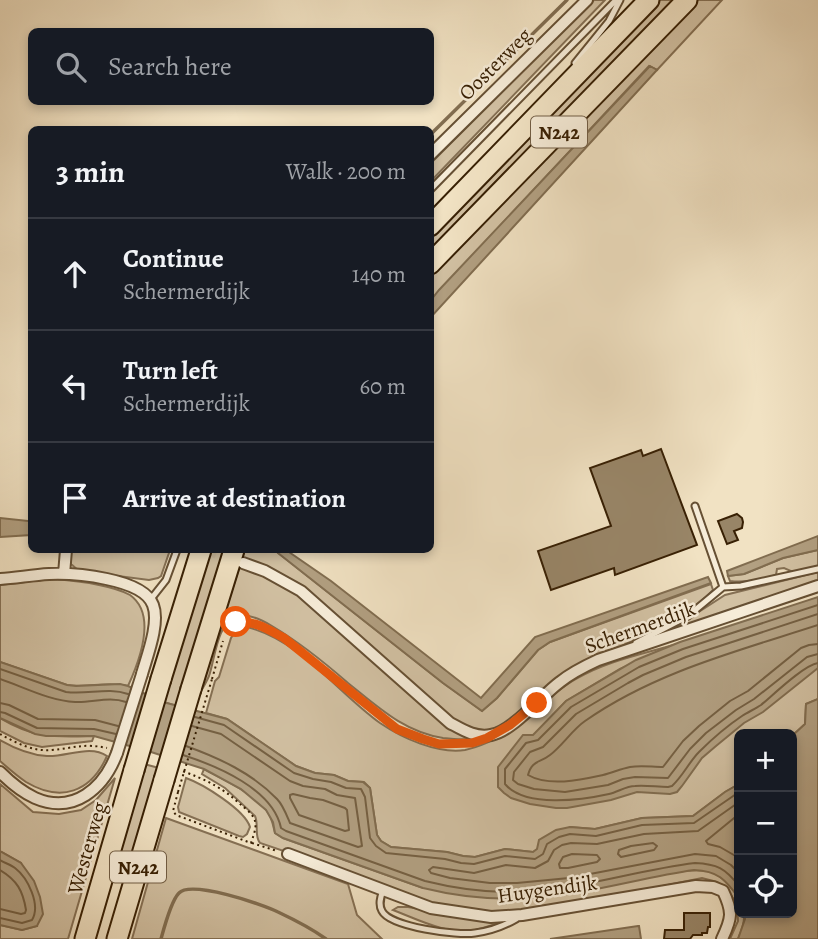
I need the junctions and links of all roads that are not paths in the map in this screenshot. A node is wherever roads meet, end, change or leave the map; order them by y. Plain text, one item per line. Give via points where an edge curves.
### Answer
1 (587, 0) edge
2 (618, 0) edge
3 (649, 0) edge
4 (687, 0) edge
5 (570, 69) dead end
6 (563, 78) dead end
7 (550, 103) junction
8 (434, 151) edge
9 (434, 186) edge
10 (434, 222) edge
11 (434, 260) edge
12 (695, 506) dead end
13 (66, 553) edge
14 (176, 553) edge
15 (200, 553) edge
16 (239, 556) edge
17 (818, 569) edge
18 (64, 574) junction
19 (0, 579) edge
20 (818, 586) edge
21 (723, 587) junction
22 (151, 599) junction
23 (615, 654) junction
24 (0, 772) edge
25 (288, 854) road end
26 (383, 890) junction
27 (522, 915) junction
28 (85, 939) edge
29 (117, 939) edge
30 (722, 939) edge

1 - 8 street, Oosterweg
2 - 5 lane via 609,21
2 - 9 lane
3 - 7 highway, N242
4 - 11 highway, N242
6 - 7 lane
7 - 10 highway, N242
12 - 21 lane
13 - 18 street
14 - 22 lane via 166,580
15 - 28 highway, Westerweg / N242, bridge
16 - 23 street, Schermerdijk via 301,591 450,723 472,734 492,735 559,682
16 - 29 highway, N242, bridge via 191,689 171,786
17 - 21 lane
18 - 19 street
18 - 22 street via 124,582
20 - 23 street, Schermerdijk
21 - 23 lane via 688,615
22 - 24 street, bridge via 154,624 142,674 117,753 102,782 87,795 50,802 34,798
25 - 26 street, Huygendijk
26 - 27 street, Huygendijk via 441,910 491,917
26 - 27 lane via 381,909 387,917 454,934 504,926
27 - 30 street, Huygendijk via 707,886 723,891 731,912

